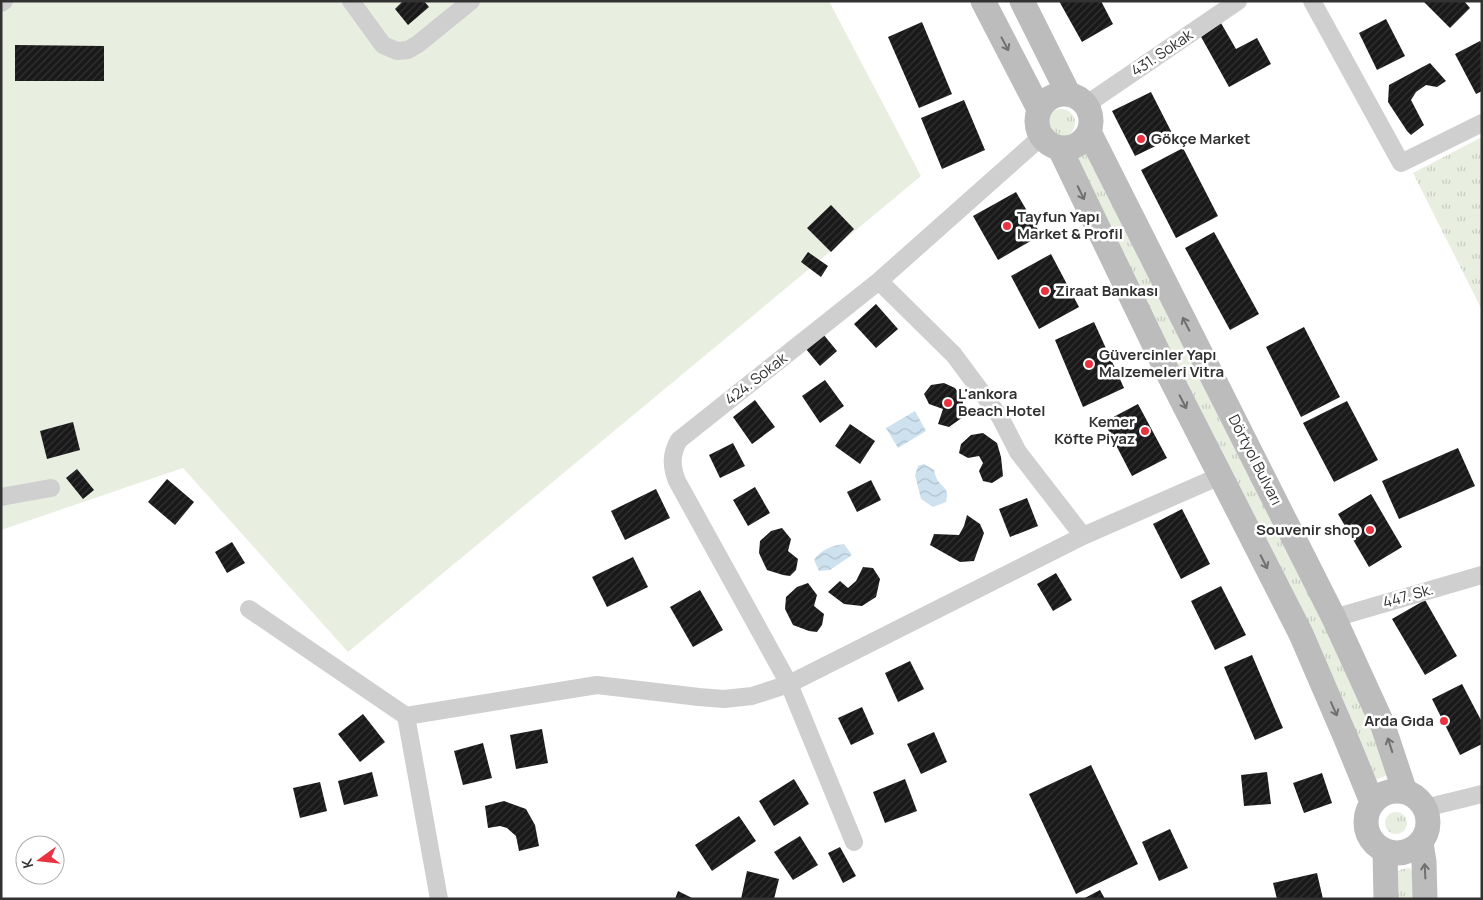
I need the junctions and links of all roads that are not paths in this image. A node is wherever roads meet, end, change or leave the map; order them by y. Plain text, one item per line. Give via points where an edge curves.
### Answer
1 (4, 1) edge
2 (351, 1) edge
3 (471, 1) edge
4 (983, 1) edge
5 (1022, 1) edge
6 (1238, 1) edge
7 (1312, 1) edge
8 (1, 3) edge
9 (1077, 99) junction
10 (1039, 109) junction
11 (1482, 122) edge
12 (1090, 134) junction
13 (1050, 143) junction
14 (879, 281) junction
15 (1220, 476) junction
16 (52, 488) dead end
17 (1, 497) edge
18 (1083, 536) junction
19 (1482, 574) edge
20 (249, 609) dead end
21 (1334, 618) junction
22 (789, 684) junction
23 (406, 716) junction
24 (1405, 792) junction
25 (1482, 794) edge
26 (1372, 802) junction
27 (1425, 808) junction
28 (854, 842) dead end
29 (1421, 843) junction
30 (1384, 851) junction
31 (439, 899) edge
32 (1386, 899) edge
33 (1425, 899) edge

1 - 8 street
2 - 3 street via 383,45 397,51 408,50 418,44
4 -> 10 main road
5 - 9 main road
6 - 9 street, 431. Sokak
7 - 11 street via 1401,164
9 - 10 main road via 1051,96
9 - 12 main road via 1093,118
10 - 13 main road via 1036,123
12 - 13 main road via 1077,146
21 -> 12 main road, Dörtyol Bulvarı
13 - 14 street, 424. Sokak
13 -> 15 main road
14 - 18 street via 954,355 1000,417 1018,452
14 - 22 street, 424. Sokak via 679,440 674,450 672,461 676,481
15 - 18 street
15 -> 26 main road via 1301,634
16 - 17 street
18 - 22 street
19 - 21 street, 447. Sk.
20 - 23 street
24 -> 21 main road, Dörtyol Bulvarı via 1382,722
22 - 23 street via 752,696 724,699 597,686
22 - 28 street, 424. Sokak
23 - 31 street
24 - 26 main road via 1387,792
24 - 27 main road via 1417,798
25 - 27 street
26 - 30 main road via 1366,816 1367,831 1373,843
27 - 29 main road via 1428,826
29 - 30 main road via 1404,853
33 -> 29 main road
30 - 32 main road

